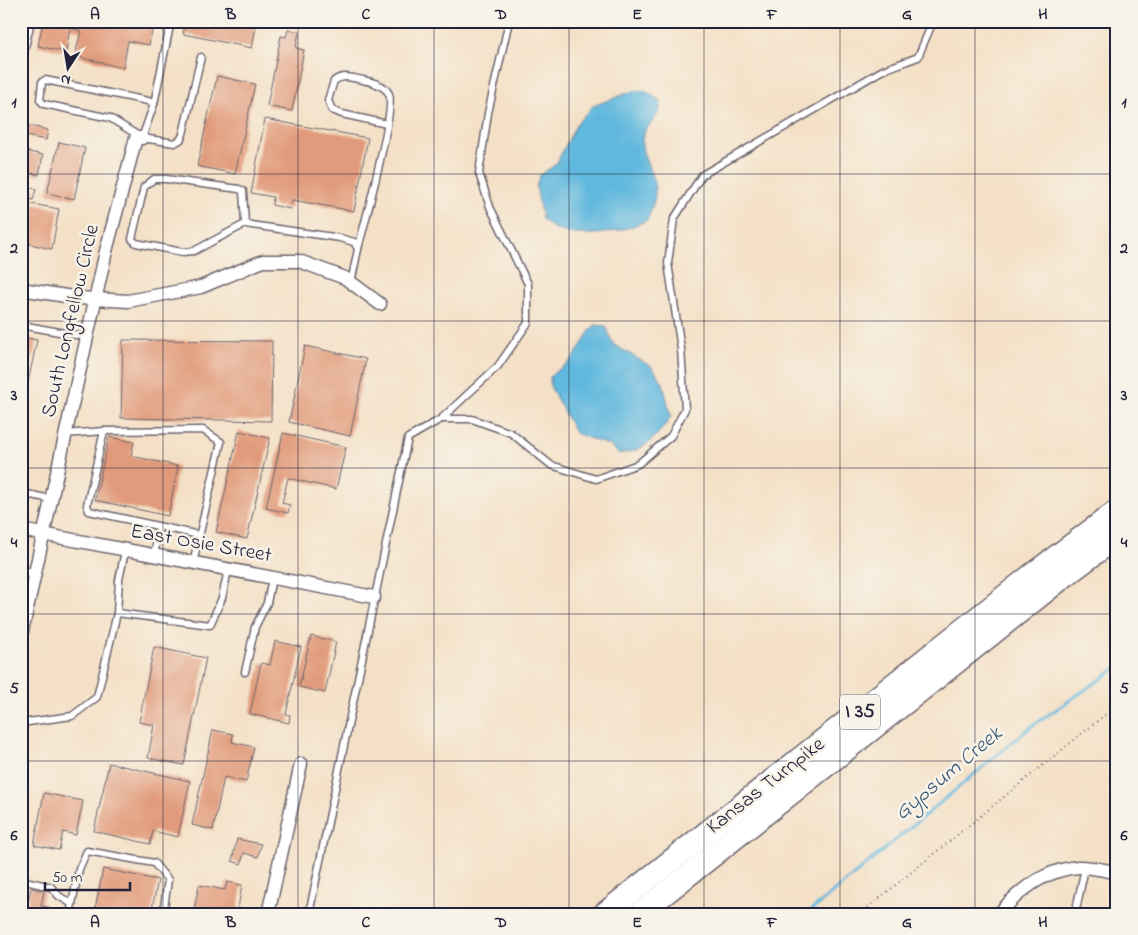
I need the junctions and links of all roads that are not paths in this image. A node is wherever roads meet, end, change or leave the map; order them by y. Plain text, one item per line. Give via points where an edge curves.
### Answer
1 (31, 21) edge
2 (171, 21) edge
3 (509, 21) edge
4 (933, 21) edge
5 (201, 57) dead end
6 (21, 65) edge
7 (154, 104) junction
8 (387, 124) junction
9 (142, 138) junction
10 (245, 224) junction
11 (358, 249) junction
12 (352, 282) junction
13 (21, 289) edge
14 (95, 299) junction
15 (380, 304) dead end
16 (21, 325) edge
17 (87, 337) junction
18 (441, 419) junction
19 (104, 431) junction
20 (65, 434) junction
21 (21, 493) edge
22 (51, 499) junction
23 (1117, 511) edge
24 (159, 527) junction
25 (21, 530) edge
26 (200, 532) junction
27 (43, 535) junction
28 (1117, 537) edge
29 (125, 551) junction
30 (154, 556) junction
31 (193, 563) junction
32 (21, 569) edge
33 (228, 570) junction
34 (35, 573) junction
35 (272, 578) junction
36 (374, 597) junction
37 (117, 613) junction
38 (21, 636) edge
39 (245, 672) dead end
40 (21, 721) edge
41 (302, 764) dead end
42 (1085, 868) junction
43 (1117, 872) edge
44 (21, 880) edge
45 (72, 904) junction
46 (70, 914) edge
47 (163, 914) edge
48 (268, 914) edge
49 (308, 914) edge
50 (604, 914) edge
51 (639, 914) edge
52 (999, 914) edge
53 (1075, 914) edge

1 - 6 lane
2 - 7 lane
3 - 18 lane via 488,112 479,173 490,207 528,284 528,323 498,366
4 - 18 lane via 918,57 883,70 702,175 674,219 668,263 681,349 685,409 671,436 638,464 596,479 551,465 511,433 472,419
5 - 9 lane via 181,140 175,143
7 - 9 lane
7 - 9 lane via 45,80 42,82 40,100 44,104 110,118
8 - 8 lane via 391,104 389,93 381,86 345,76 334,81 328,100 332,110
8 - 11 lane
9 - 14 street, South Longfellow Circle via 136,138
10 - 10 lane via 194,251 182,252 136,243 132,239 144,187 154,179 239,189 243,191
10 - 11 lane via 340,238 354,242
11 - 12 lane
12 - 14 street via 299,261 263,261 201,287 128,301
12 - 15 street
13 - 14 street
14 - 17 street, South Longfellow Circle
16 - 17 lane
17 - 20 street, South Longfellow Circle
18 - 36 lane via 408,438
19 - 20 lane
19 - 24 lane via 87,505 89,511
19 - 26 lane via 203,430 221,442
20 - 22 street, South Longfellow Circle
21 - 22 lane
22 - 27 street, South Longfellow Circle
23 - 50 highway, Kansas Turnpike / I 35
24 - 26 lane
24 - 30 lane
25 - 27 street, East Osie Street
26 - 31 lane
27 - 29 street, East Osie Street
27 - 34 street, South Longfellow Circle
28 - 51 highway, Kansas Turnpike / I 35
29 - 30 street, East Osie Street
29 - 37 lane
30 - 31 street, East Osie Street
31 - 33 street, East Osie Street
32 - 34 lane
33 - 35 street, East Osie Street
33 - 37 lane via 222,598 210,625
34 - 38 street, South Longfellow Circle
35 - 36 street, East Osie Street
35 - 39 lane via 267,603 254,626
36 - 49 lane
37 - 40 lane via 97,697 72,716
41 - 48 street
42 - 43 street
42 - 52 street via 1059,871 1040,879 1024,889
42 - 53 lane
44 - 45 lane via 51,887
45 - 46 lane
45 - 47 lane via 79,869 87,851 154,863 168,880

